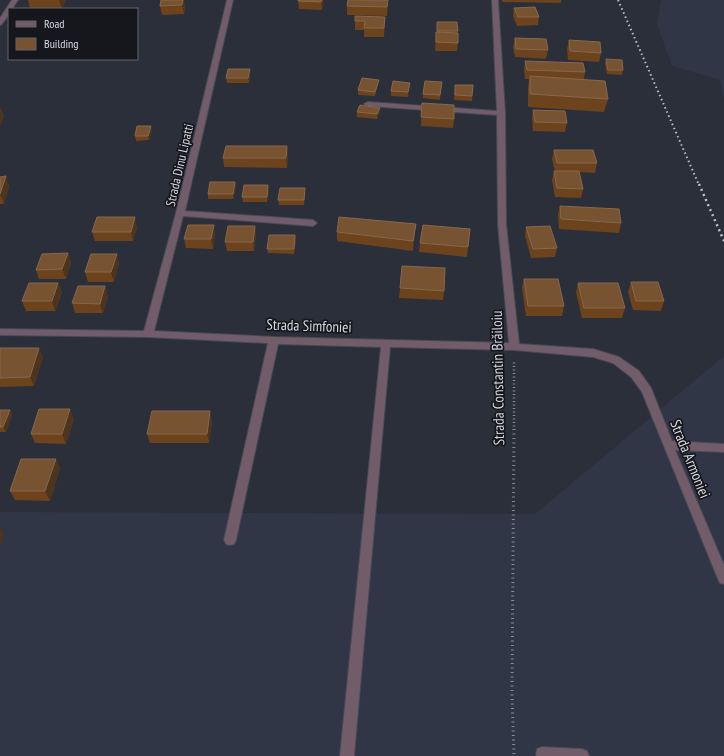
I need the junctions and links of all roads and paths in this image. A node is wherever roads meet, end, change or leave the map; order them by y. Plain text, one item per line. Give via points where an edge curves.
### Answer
1 (230, 0) edge
2 (495, 0) edge
3 (8, 11) edge
4 (0, 23) edge
5 (368, 104) dead end
6 (501, 113) junction
7 (180, 213) junction
8 (312, 223) dead end
9 (0, 332) edge
10 (148, 334) junction
11 (274, 340) junction
12 (386, 343) junction
13 (514, 347) junction
14 (616, 360) joint
15 (668, 445) junction
16 (724, 448) edge
17 (230, 540) dead end
18 (724, 579) edge
19 (542, 754) dead end
20 (347, 756) edge
21 (514, 756) edge
22 (582, 756) edge

1 - 7 street, Strada Dinu Lipatti
2 - 6 street, Strada Constantin Brăiloiu
3 - 4 street
5 - 6 street
6 - 13 street, Strada Constantin Brăiloiu via 502,224
7 - 8 street
7 - 10 street, Strada Dinu Lipatti
9 - 10 street, Strada Simfoniei
10 - 11 street, Strada Simfoniei
11 - 12 street, Strada Simfoniei
11 - 17 street
12 - 13 street, Strada Simfoniei
12 - 20 street
13 - 14 street, Strada Simfoniei via 593,353
13 - 21 path, Strada Constantin Brăiloiu
14 - 15 street, Strada Armoniei via 635,374 647,391
15 - 16 street
15 - 18 street, Strada Armoniei
19 - 22 street

